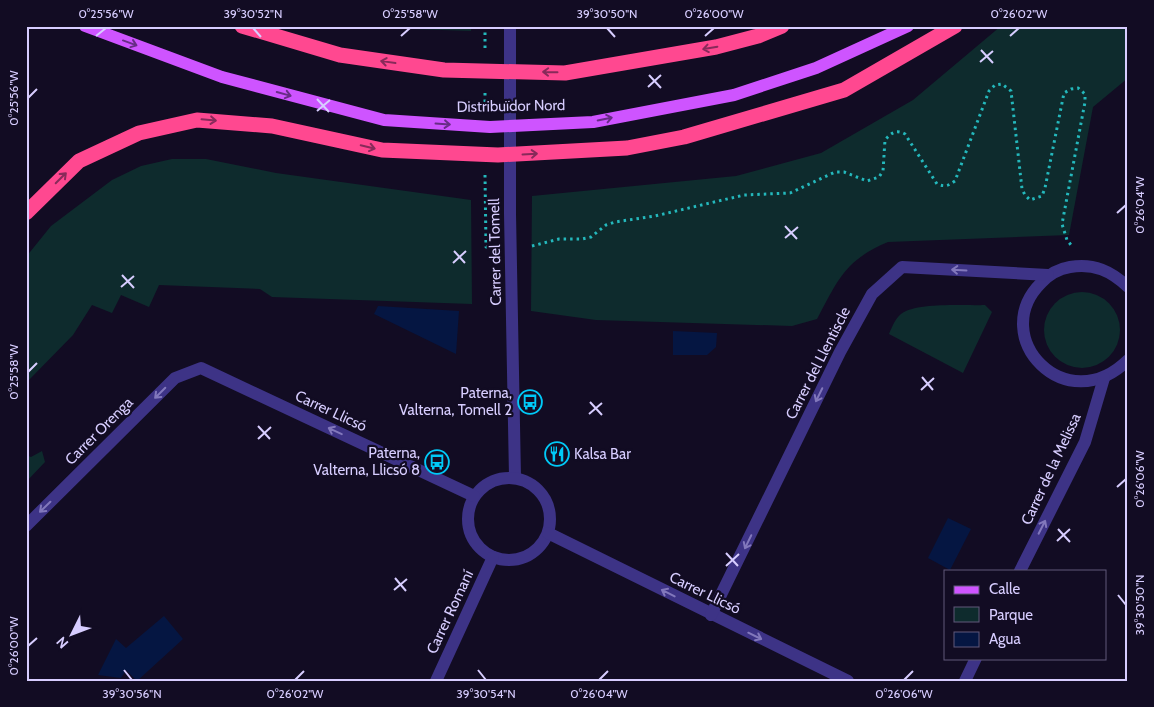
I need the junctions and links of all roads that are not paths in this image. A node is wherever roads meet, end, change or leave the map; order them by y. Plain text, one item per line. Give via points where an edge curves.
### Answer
1 (85, 26) edge
2 (242, 26) edge
3 (510, 26) edge
4 (782, 26) edge
5 (908, 26) edge
6 (955, 26) edge
7 (26, 213) edge
8 (1048, 275) junction
9 (1128, 287) edge
10 (1128, 360) edge
11 (201, 368) joint
12 (1104, 378) junction
13 (516, 477) junction
14 (474, 496) junction
15 (26, 526) edge
16 (548, 533) junction
17 (493, 557) junction
18 (1021, 570) edge
19 (711, 615) junction
20 (975, 660) edge
21 (436, 681) edge
22 (848, 681) edge
23 (964, 681) edge

1 -> 5 main road, Distribuïdor Nord via 222,77 384,120 490,127 593,122 734,95 816,68
4 -> 2 highway via 716,47 565,72 444,70 340,56
3 - 13 street, Carrer del Tomell via 510,214
7 -> 6 highway via 79,161 139,132 197,120 272,126 382,150 498,155 627,148 684,137 844,90
8 - 9 street via 1082,265 1115,275
8 - 12 street via 1034,289 1026,306 1023,324 1026,343 1049,372 1066,380 1085,382
8 -> 19 street, Carrer del Llentiscle via 902,267 872,294 840,352
10 - 12 street
14 -> 11 street, Carrer Llicsó
11 -> 15 street, Carrer Orenga via 175,378
18 -> 12 street, Carrer de la Melissa via 1085,442
13 - 14 street via 492,480
13 - 16 street via 538,488 550,508
14 - 17 street via 468,512 470,530 478,546
16 - 17 street via 529,554 515,560
19 -> 16 street, Carrer Llicsó
17 - 21 street, Carrer Romaní
19 -> 22 street, Carrer Llicsó
20 - 23 street

